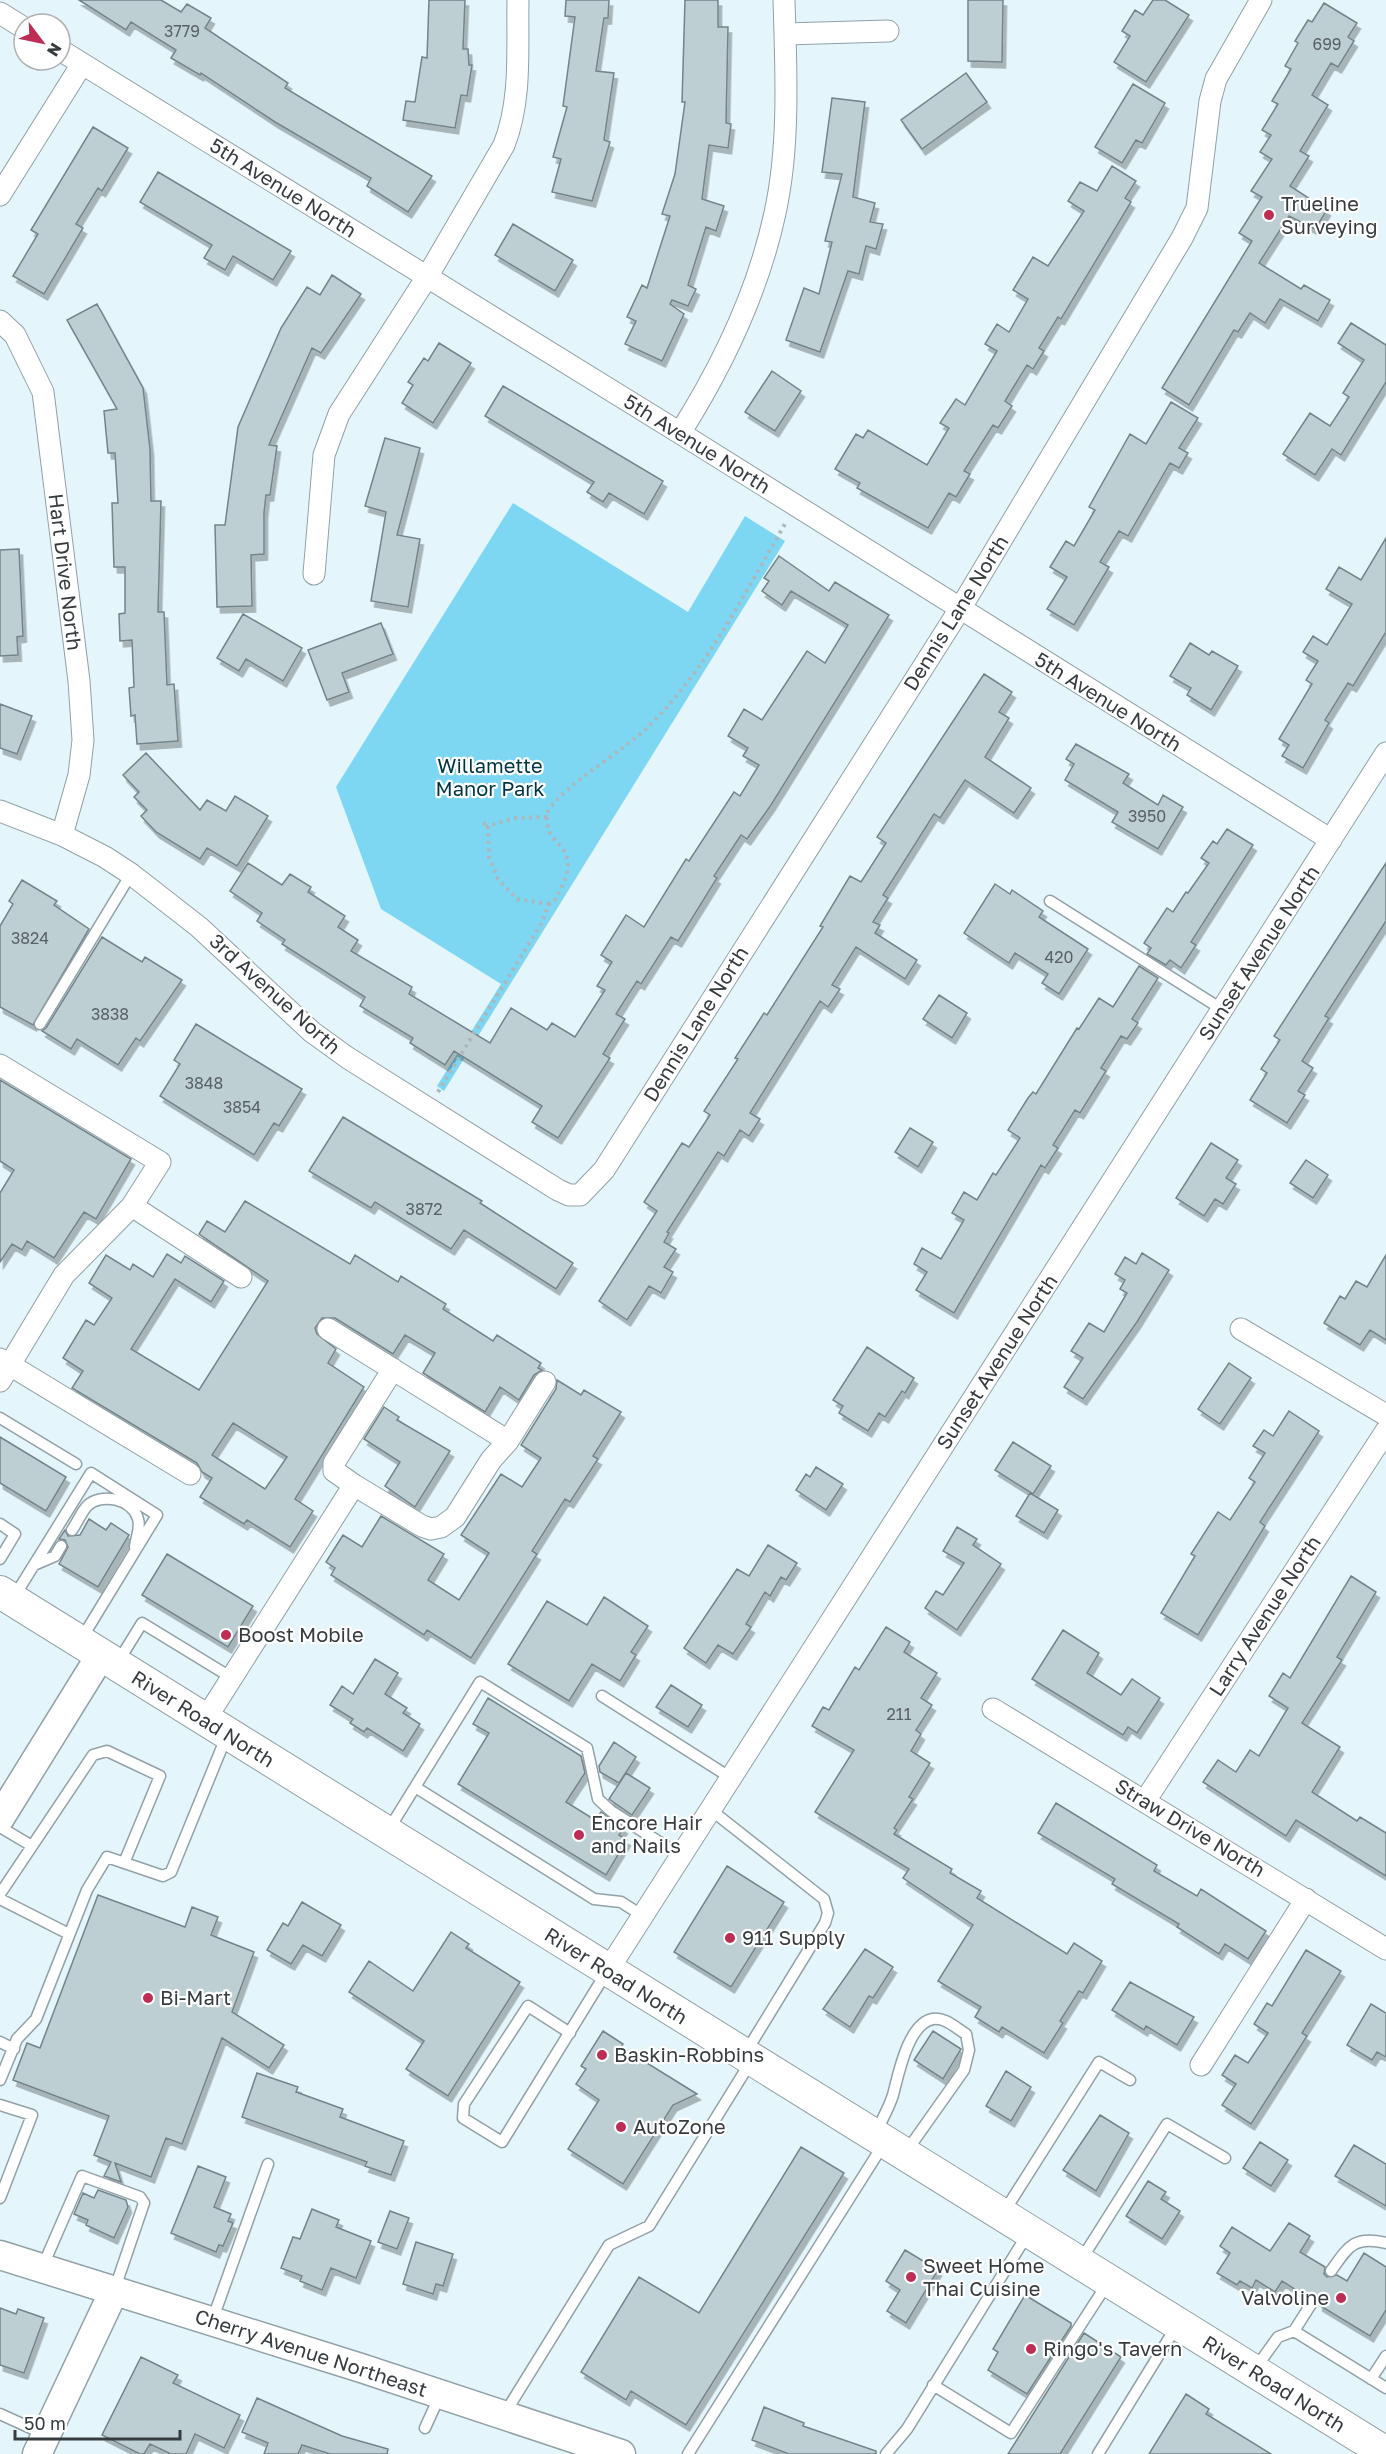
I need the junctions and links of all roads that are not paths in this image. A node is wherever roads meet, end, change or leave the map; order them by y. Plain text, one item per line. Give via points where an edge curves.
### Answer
1 (518, 0) edge
2 (784, 0) edge
3 (1261, 0) edge
4 (888, 31) dead end
5 (785, 34) junction
6 (72, 58) edge
7 (82, 64) junction
8 (0, 195) edge
9 (427, 277) junction
10 (0, 321) edge
11 (680, 433) junction
12 (314, 574) dead end
13 (960, 609) junction
14 (1386, 753) edge
15 (0, 811) edge
16 (62, 835) junction
17 (1331, 840) junction
18 (131, 874) junction
19 (1050, 901) dead end
20 (1223, 1010) junction
21 (40, 1024) dead end
22 (0, 1065) edge
23 (580, 1195) joint
24 (132, 1206) junction
25 (241, 1277) dead end
26 (328, 1329) dead end
27 (1241, 1329) dead end
28 (3, 1369) edge
29 (393, 1369) junction
30 (545, 1382) dead end
31 (1386, 1415) edge
32 (0, 1418) edge
33 (1386, 1431) edge
34 (508, 1441) junction
35 (76, 1464) dead end
36 (190, 1474) dead end
37 (354, 1485) junction
38 (0, 1524) edge
39 (72, 1530) dead end
40 (61, 1546) dead end
41 (134, 1556) junction
42 (0, 1559) edge
43 (34, 1564) junction
44 (6, 1596) edge
45 (99, 1654) junction
46 (232, 1678) junction
47 (602, 1696) dead end
48 (993, 1709) dead end
49 (216, 1727) junction
50 (732, 1778) junction
51 (415, 1787) junction
52 (1145, 1801) junction
53 (711, 1810) junction
54 (0, 1818) edge
55 (0, 1827) edge
56 (386, 1833) junction
57 (32, 1846) junction
58 (681, 1856) junction
59 (124, 1863) junction
60 (0, 1897) edge
61 (1306, 1899) junction
62 (643, 1916) junction
63 (69, 1934) junction
64 (1386, 1949) edge
65 (608, 1970) junction
66 (570, 2033) junction
67 (0, 2042) edge
68 (14, 2049) junction
69 (748, 2057) junction
70 (1201, 2065) dead end
71 (0, 2080) edge
72 (1130, 2080) dead end
73 (0, 2105) edge
74 (888, 2144) junction
75 (1225, 2158) dead end
76 (268, 2164) dead end
77 (4, 2177) edge
78 (0, 2198) edge
79 (1002, 2215) junction
80 (1029, 2232) junction
81 (1386, 2243) edge
82 (0, 2255) edge
83 (1080, 2263) junction
84 (42, 2268) junction
85 (1331, 2271) dead end
86 (1109, 2281) junction
87 (114, 2291) junction
88 (1313, 2301) dead end
89 (212, 2322) junction
90 (1178, 2324) junction
91 (1294, 2331) junction
92 (1386, 2356) edge
93 (1253, 2371) junction
94 (1371, 2379) junction
95 (933, 2385) junction
96 (1386, 2388) edge
97 (441, 2395) junction
98 (0, 2414) edge
99 (503, 2415) junction
100 (425, 2428) dead end
101 (42, 2444) edge
102 (1386, 2453) edge
103 (621, 2454) edge
104 (688, 2454) edge
105 (886, 2454) edge
106 (1098, 2454) edge

1 - 9 street via 517,93 512,125
2 - 5 street
3 - 13 street, Dennis Lane North via 1216,79 1197,208
4 - 5 street
5 - 11 street via 783,148 773,223 757,280 736,330 719,368
6 - 7 street, 5th Avenue North
7 - 8 street
7 - 9 street, 5th Avenue North
9 - 11 street, 5th Avenue North
9 - 12 street via 351,393 330,435 324,455
10 - 16 street, Hart Drive North via 15,335 42,392 79,681 83,740 79,775
11 - 13 street, 5th Avenue North
13 - 17 street, 5th Avenue North
13 - 23 street, Dennis Lane North via 603,1170
14 - 17 street, Sunset Avenue North
15 - 16 street, 3rd Avenue North
16 - 18 street, 3rd Avenue North
17 - 20 street, Sunset Avenue North
18 - 21 lane
18 - 23 street, 3rd Avenue North via 200,927 312,1032 558,1190
19 - 20 lane
20 - 50 street, Sunset Avenue North
22 - 24 street via 160,1162
24 - 25 street
24 - 28 street via 64,1275
26 - 29 street
27 - 31 street
28 - 36 street
29 - 34 street
29 - 37 street via 334,1463 334,1471
30 - 34 street
32 - 35 lane
33 - 52 street, Larry Avenue North
34 - 37 street via 455,1516 441,1527 422,1526
37 - 46 street
38 - 42 lane via 15,1534
39 - 41 lane via 86,1507 102,1498 118,1500 138,1517
40 - 43 lane via 55,1556
41 - 43 lane via 157,1515 91,1473
41 - 45 lane
43 - 44 lane
44 - 45 main road, River Road North
45 - 46 lane via 142,1623
45 - 49 main road, River Road North
45 - 54 main road
46 - 49 street
47 - 50 lane
48 - 52 street, Straw Drive North
49 - 56 main road, River Road North
49 - 59 lane via 171,1872 163,1876
50 - 53 street, Sunset Avenue North
51 - 56 lane
51 - 58 lane via 480,1682 587,1748 598,1799
51 - 62 lane via 594,1899 621,1902
52 - 61 street, Straw Drive North
53 - 58 street, Sunset Avenue North
53 - 69 lane via 824,1899 828,1913
55 - 57 lane
56 - 65 main road, River Road North
57 - 59 lane via 93,1755 107,1751 160,1776
57 - 60 lane
58 - 62 street, Sunset Avenue North
59 - 63 lane via 107,1857 87,1890
60 - 63 lane
61 - 64 street, Straw Drive North
61 - 70 street
62 - 65 street, Sunset Avenue North
63 - 68 lane via 36,2019 17,2039
65 - 66 lane
65 - 69 main road, River Road North
66 - 66 lane via 502,2142 463,2118 464,2104 528,2007
67 - 68 lane
68 - 71 lane
69 - 74 main road, River Road North
69 - 99 lane via 649,2226 609,2245
72 - 79 lane via 1099,2062
73 - 77 lane via 32,2115
74 - 74 lane via 964,2070 969,2050 966,2034 946,2020 932,2019 923,2024 900,2060
74 - 79 main road, River Road North
74 - 104 lane
75 - 83 lane via 1167,2124
76 - 89 lane
77 - 78 lane
79 - 80 main road, River Road North
80 - 83 main road, River Road North
80 - 95 lane
81 - 85 lane via 1368,2239 1349,2246
82 - 84 main road, Cherry Avenue Northeast
83 - 86 main road, River Road North
84 - 87 main road, Cherry Avenue Northeast
84 - 87 lane via 82,2175 140,2197 144,2203
86 - 90 main road, River Road North
86 - 95 lane via 1011,2433
87 - 89 main road, Cherry Avenue Northeast
87 - 101 main road
88 - 91 lane
89 - 97 main road, Cherry Avenue Northeast
90 - 93 main road, River Road North
90 - 106 lane
91 - 93 lane via 1278,2337
91 - 94 lane
92 - 94 lane
93 - 102 main road, River Road North
94 - 96 lane
95 - 105 lane via 907,2429
97 - 99 main road, Cherry Avenue Northeast
97 - 100 lane
98 - 101 lane
99 - 103 main road, Cherry Avenue Northeast

